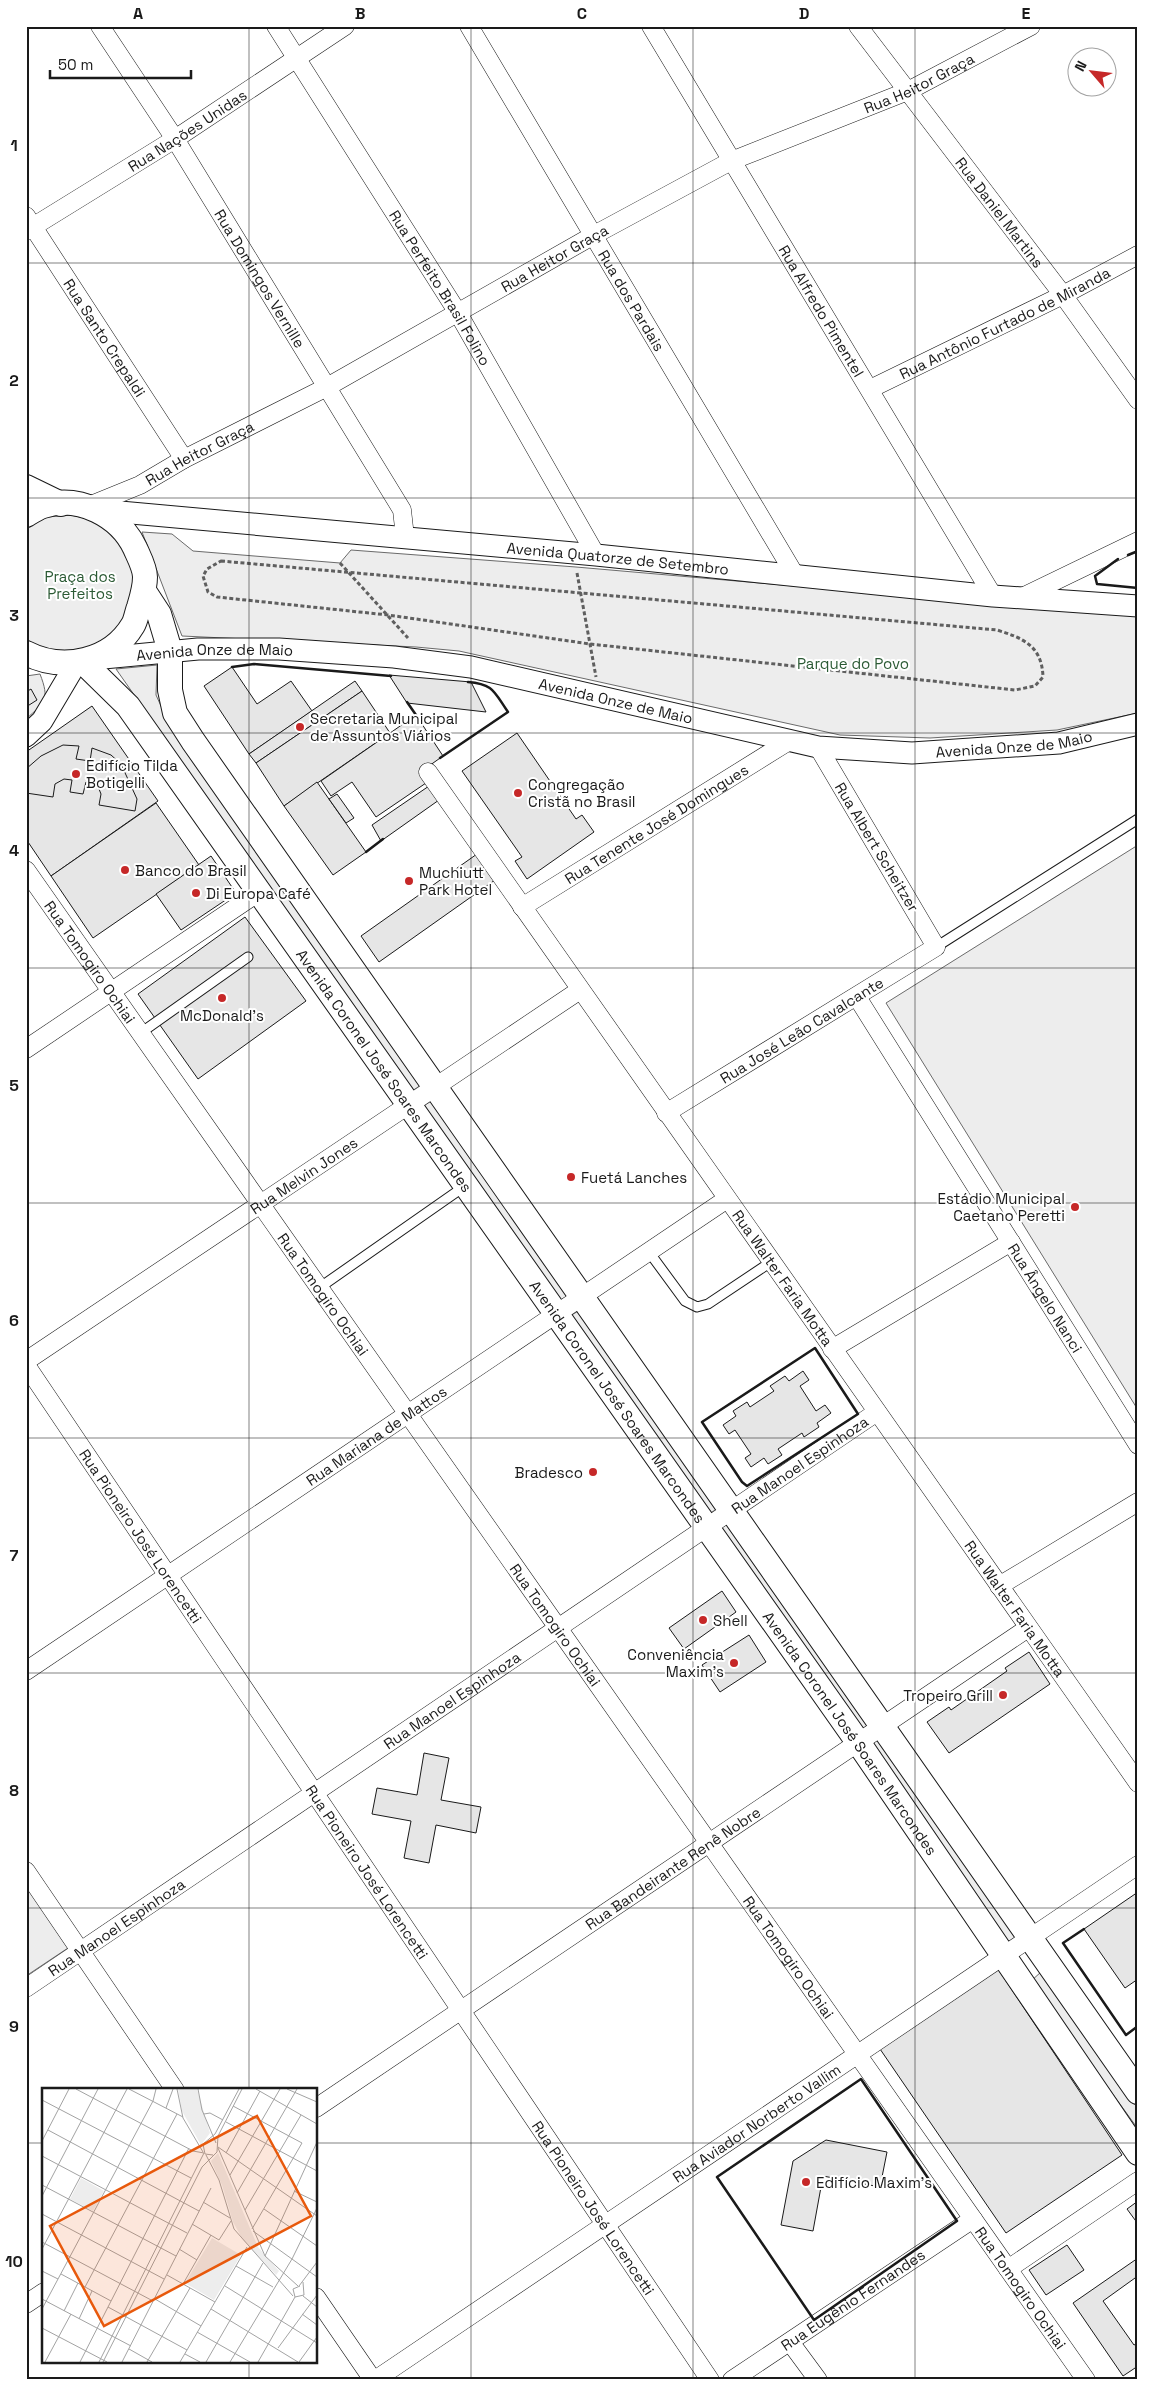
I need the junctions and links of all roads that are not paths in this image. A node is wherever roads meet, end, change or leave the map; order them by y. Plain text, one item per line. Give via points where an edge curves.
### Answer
1 (100, 26) edge
2 (276, 26) edge
3 (345, 26) edge
4 (469, 26) edge
5 (651, 26) edge
6 (858, 26) edge
7 (1031, 26) edge
8 (296, 58) junction
9 (908, 91) junction
10 (175, 139) junction
11 (731, 161) junction
12 (29, 224) edge
13 (594, 235) junction
14 (1138, 255) edge
15 (1063, 296) junction
16 (458, 313) junction
17 (327, 386) junction
18 (870, 389) junction
19 (1138, 400) edge
20 (184, 459) junction
21 (26, 487) edge
22 (39, 507) edge
23 (92, 508) junction
24 (405, 537) junction
25 (1138, 541) edge
26 (596, 555) junction
27 (795, 575) junction
28 (144, 590) junction
29 (993, 596) junction
30 (1020, 598) junction
31 (1138, 606) edge
32 (170, 651) junction
33 (26, 653) edge
34 (79, 662) junction
35 (26, 666) edge
36 (1138, 725) edge
37 (26, 736) edge
38 (789, 741) junction
39 (818, 747) junction
40 (428, 772) dead end
41 (1138, 819) edge
42 (26, 870) edge
43 (259, 892) junction
44 (522, 907) junction
45 (936, 947) junction
46 (248, 957) dead end
47 (580, 990) junction
48 (111, 992) junction
49 (857, 997) junction
50 (142, 1032) junction
51 (26, 1049) edge
52 (435, 1087) junction
53 (409, 1104) junction
54 (666, 1113) junction
55 (466, 1185) junction
56 (727, 1199) junction
57 (260, 1204) junction
58 (1011, 1242) junction
59 (649, 1252) junction
60 (772, 1262) junction
61 (319, 1288) junction
62 (582, 1297) junction
63 (557, 1314) junction
64 (832, 1349) junction
65 (26, 1363) edge
66 (877, 1412) junction
67 (408, 1414) junction
68 (1138, 1445) edge
69 (1138, 1502) edge
70 (731, 1510) junction
71 (707, 1527) junction
72 (168, 1576) junction
73 (999, 1586) junction
74 (558, 1628) junction
75 (1028, 1628) junction
76 (26, 1671) edge
77 (882, 1726) junction
78 (858, 1742) junction
79 (1138, 1783) edge
80 (315, 1793) junction
81 (709, 1843) junction
82 (1138, 1865) edge
83 (26, 1871) edge
84 (1030, 1938) junction
85 (81, 1951) junction
86 (1003, 1957) junction
87 (26, 1988) edge
88 (461, 2010) junction
89 (858, 2054) junction
90 (174, 2088) edge
91 (1138, 2092) edge
92 (318, 2107) edge
93 (1138, 2154) edge
94 (1138, 2180) edge
95 (973, 2218) junction
96 (605, 2224) junction
97 (1008, 2269) junction
98 (42, 2293) edge
99 (318, 2300) edge
100 (26, 2304) edge
101 (790, 2342) junction
102 (374, 2380) edge
103 (710, 2380) edge
104 (732, 2380) edge
105 (818, 2380) edge
106 (1086, 2380) edge

1 - 10 street, Rua Domingos Vernille
2 - 8 street, Rua Perfeito Brasil Folino
3 - 8 street, Rua Nações Unidas
4 - 13 street, Rua dos Pardais
5 - 11 street, Rua Alfredo Pimentel
6 - 9 street, Rua Daniel Martins
7 - 9 street, Rua Heitor Graça
8 - 10 street, Rua Nações Unidas
8 - 16 street, Rua Perfeito Brasil Folino
9 - 11 street, Rua Heitor Graça
9 - 15 street, Rua Daniel Martins
10 - 12 street, Rua Nações Unidas
10 - 17 street, Rua Domingos Vernille
11 - 13 street, Rua Heitor Graça
11 - 18 street, Rua Alfredo Pimentel
12 - 20 street, Rua Santo Crepaldi
13 - 16 street, Rua Heitor Graça
13 - 27 street, Rua dos Pardais
14 - 15 street, Rua Antônio Furtado de Miranda
15 - 18 street, Rua Antônio Furtado de Miranda
15 - 19 street, Rua Daniel Martins
16 - 17 street, Rua Heitor Graça
16 - 26 street, Rua Perfeito Brasil Folino
17 - 20 street, Rua Heitor Graça
17 - 24 street, Rua Domingos Vernille via 402,510
18 - 29 street, Rua Alfredo Pimentel
20 - 23 street, Rua Heitor Graça
21 - 22 main road
22 - 23 main road via 71,503
23 - 24 street, Avenida Quatorze de Setembro
23 - 28 main road via 111,518 130,537 145,575
24 - 26 street, Avenida Quatorze de Setembro
25 - 30 street
26 - 27 street, Avenida Quatorze de Setembro
27 - 29 street, Avenida Quatorze de Setembro
28 - 32 main road, Avenida Coronel José Soares Marcondes via 159,614
28 - 34 main road via 133,625 115,646
29 - 30 street, Avenida Quatorze de Setembro
30 - 31 street, Avenida Quatorze de Setembro
32 - 34 street, Avenida Onze de Maio
32 - 38 street, Avenida Onze de Maio via 328,652 471,667
32 - 52 main road, Avenida Coronel José Soares Marcondes via 170,690 175,714
33 - 34 main road via 40,660
34 - 35 street, Avenida Onze de Maio
34 - 37 street via 42,721
34 - 43 main road, Avenida Coronel José Soares Marcondes via 128,706
36 - 39 street, Avenida Onze de Maio via 1060,743 912,753
38 - 39 street, Avenida Onze de Maio
38 - 44 street, Rua Tenente José Domingues
39 - 45 street, Rua Albert Scheitzer
40 - 44 street, Rua Walter Faria Motta
41 - 45 lane
42 - 48 street, Rua Tomogiro Ochiai
43 - 48 street
43 - 53 main road, Avenida Coronel José Soares Marcondes
44 - 47 street, Rua Walter Faria Motta
45 - 49 street, Rua José Leão Cavalcante
46 - 50 lane
47 - 52 street, Rua Melvin Jones
47 - 54 street, Rua Walter Faria Motta
48 - 50 street, Rua Tomogiro Ochiai
48 - 51 street
49 - 54 street, Rua José Leão Cavalcante
49 - 58 street, Rua Ângelo Nanci
50 - 57 street, Rua Tomogiro Ochiai
52 - 53 street, Rua Melvin Jones
52 - 62 main road, Avenida Coronel José Soares Marcondes
53 - 55 main road, Avenida Coronel José Soares Marcondes
53 - 57 street, Rua Melvin Jones
54 - 56 street, Rua Walter Faria Motta
55 - 61 lane
55 - 63 main road, Avenida Coronel José Soares Marcondes
56 - 59 street, Rua Mariana de Mattos
56 - 60 street, Rua Walter Faria Motta
57 - 61 street, Rua Tomogiro Ochiai
57 - 65 street, Rua Melvin Jones
58 - 64 street
58 - 68 street, Rua Ângelo Nanci
59 - 60 lane via 685,1301 697,1307 708,1304
59 - 62 street, Rua Mariana de Mattos
60 - 64 street, Rua Walter Faria Motta
61 - 67 street, Rua Tomogiro Ochiai
62 - 63 street, Rua Mariana de Mattos
62 - 70 main road, Avenida Coronel José Soares Marcondes
63 - 67 street, Rua Mariana de Mattos
63 - 71 main road, Avenida Coronel José Soares Marcondes
64 - 66 street, Rua Walter Faria Motta
65 - 72 street, Rua Pioneiro José Lorencetti
66 - 70 street, Rua Manoel Espinhoza
66 - 73 street, Rua Walter Faria Motta
67 - 72 street, Rua Mariana de Mattos
67 - 74 street, Rua Tomogiro Ochiai
69 - 73 street
70 - 71 street, Rua Manoel Espinhoza
70 - 77 main road, Avenida Coronel José Soares Marcondes
71 - 74 street, Rua Manoel Espinhoza
71 - 78 main road, Avenida Coronel José Soares Marcondes
72 - 76 street, Rua Mariana de Mattos
72 - 80 street, Rua Pioneiro José Lorencetti
73 - 75 street, Rua Walter Faria Motta
74 - 80 street, Rua Manoel Espinhoza
74 - 81 street, Rua Tomogiro Ochiai
75 - 77 street, Rua Bandeirante Renê Nobre
75 - 79 street, Rua Walter Faria Motta
77 - 78 street, Rua Bandeirante Renê Nobre
77 - 84 main road, Avenida Coronel José Soares Marcondes
78 - 81 street, Rua Bandeirante Renê Nobre
78 - 86 main road, Avenida Coronel José Soares Marcondes
80 - 85 street, Rua Manoel Espinhoza
80 - 88 street, Rua Pioneiro José Lorencetti
81 - 88 street, Rua Bandeirante Renê Nobre
81 - 89 street, Rua Tomogiro Ochiai
82 - 84 street, Rua Aviador Norberto Vallim
83 - 85 street
84 - 86 street, Rua Aviador Norberto Vallim
84 - 91 main road, Avenida Coronel José Soares Marcondes
85 - 87 street, Rua Manoel Espinhoza
85 - 90 street
86 - 89 street, Rua Aviador Norberto Vallim
86 - 93 main road, Avenida Coronel José Soares Marcondes
88 - 92 street, Rua Bandeirante Renê Nobre
88 - 96 street, Rua Pioneiro José Lorencetti
89 - 95 street, Rua Tomogiro Ochiai
89 - 96 street, Rua Aviador Norberto Vallim
94 - 97 street
95 - 97 street, Rua Tomogiro Ochiai
95 - 101 street, Rua Eugênio Fernandes
96 - 102 street, Rua Aviador Norberto Vallim
96 - 103 street, Rua Pioneiro José Lorencetti
97 - 106 street, Rua Tomogiro Ochiai
98 - 100 street
99 - 102 street
101 - 104 street, Rua Eugênio Fernandes
101 - 105 street

